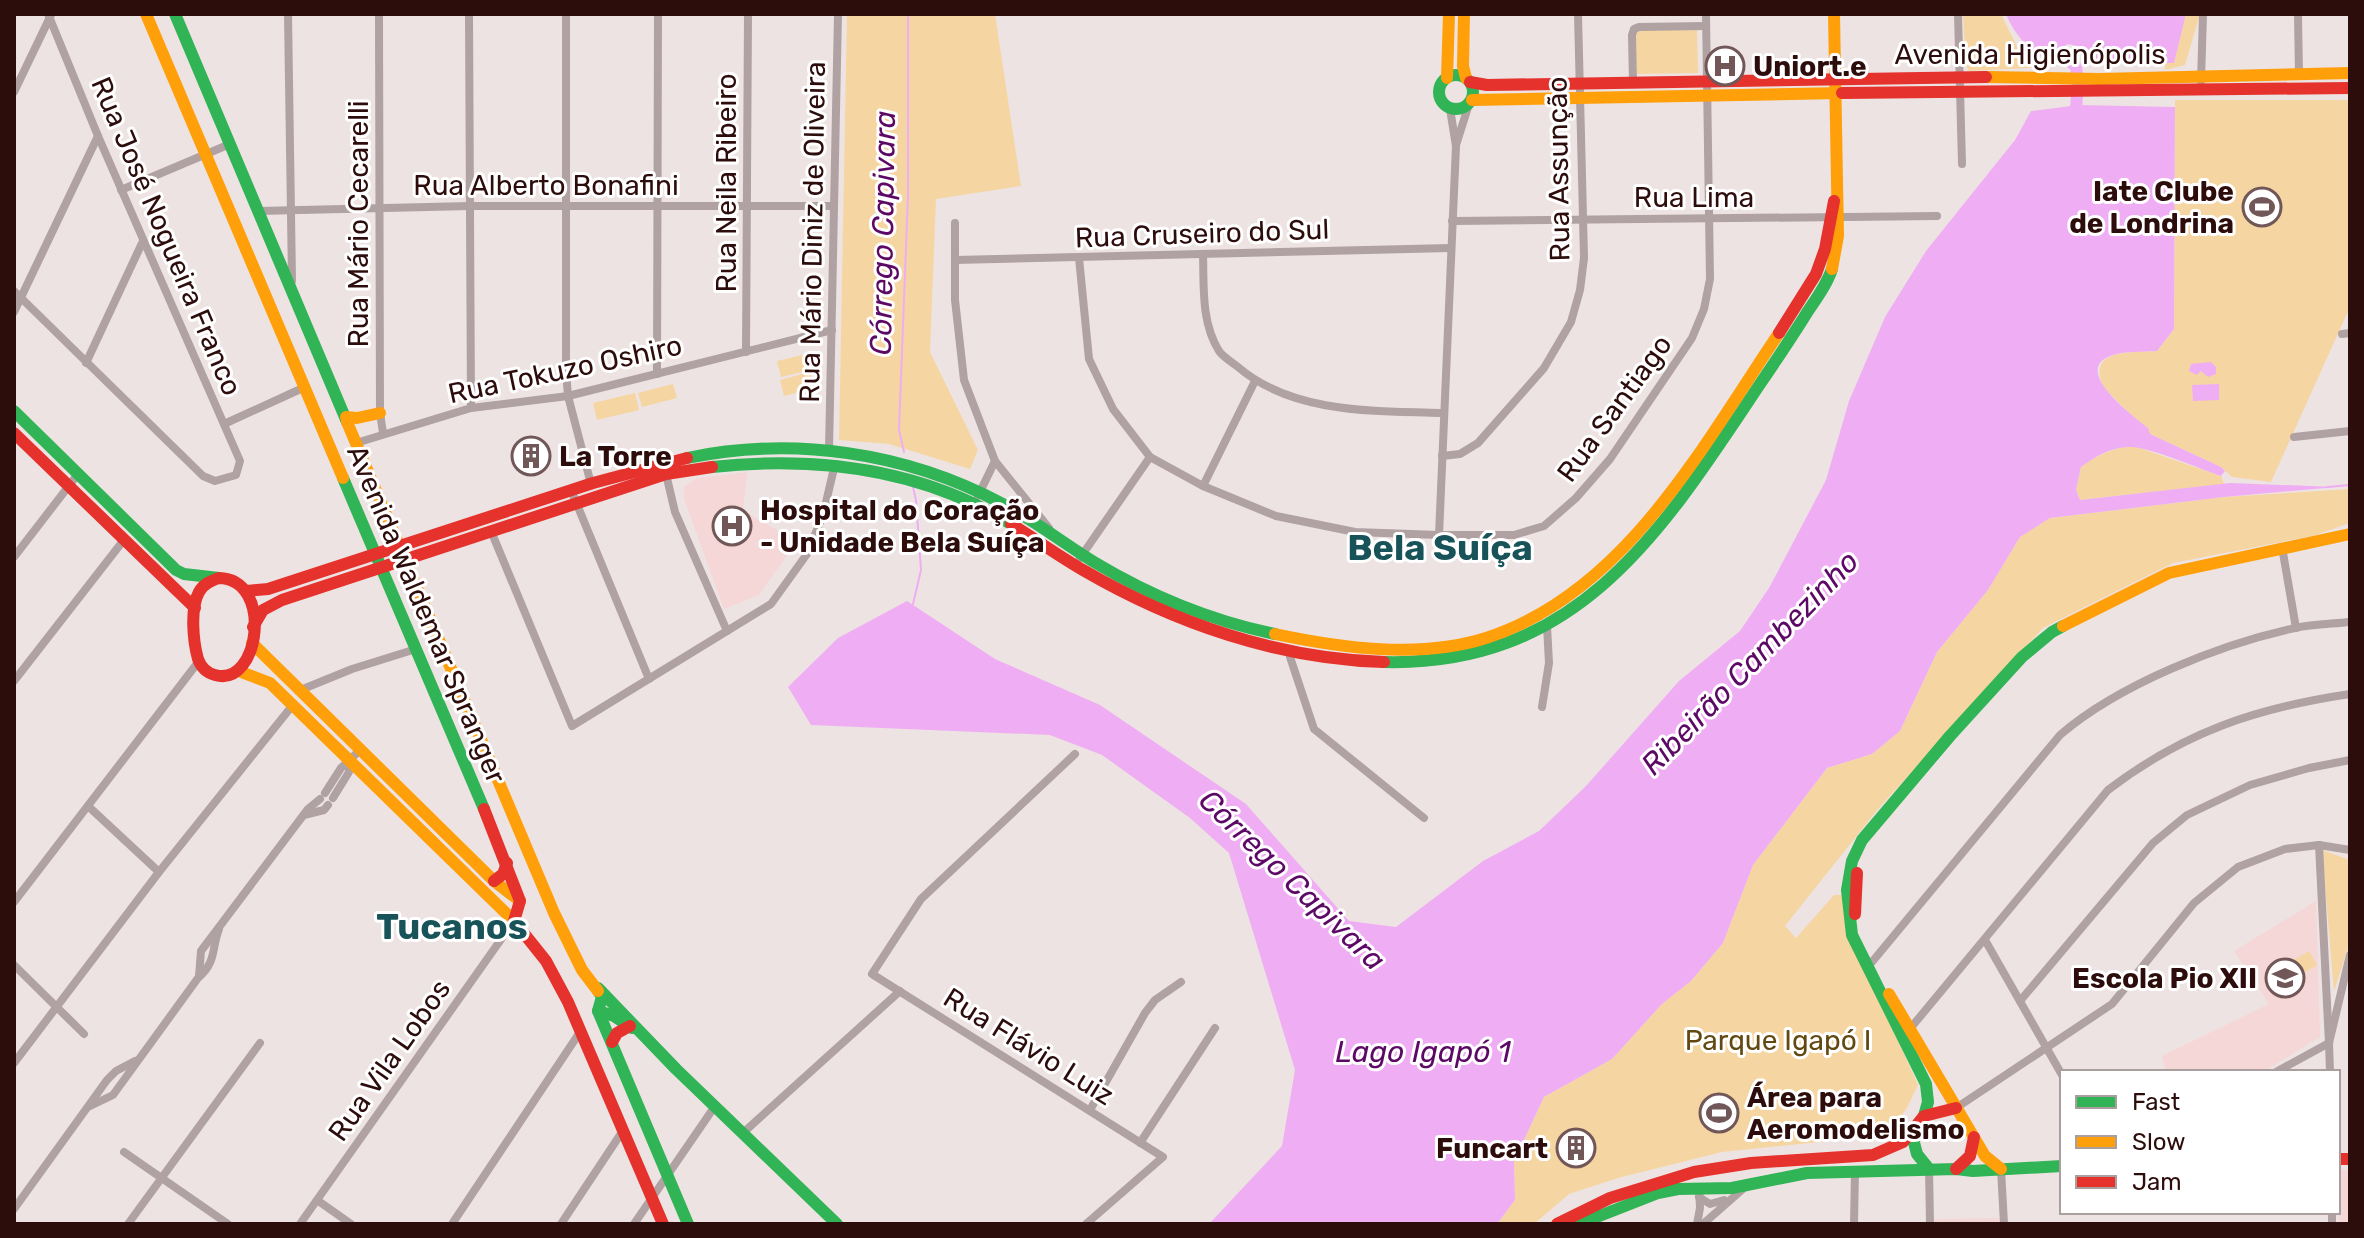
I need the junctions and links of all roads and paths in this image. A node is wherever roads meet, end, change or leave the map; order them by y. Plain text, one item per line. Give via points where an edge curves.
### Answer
1 (146, 14) edge
2 (175, 14) edge
3 (288, 14) edge
4 (379, 14) edge
5 (469, 14) edge
6 (566, 14) edge
7 (658, 14) edge
8 (748, 14) edge
9 (838, 14) edge
10 (1449, 14) edge
11 (1464, 14) edge
12 (1578, 14) edge
13 (1706, 14) edge
14 (1834, 14) edge
15 (1958, 14) edge
16 (2203, 14) edge
17 (2298, 14) edge
18 (50, 15) edge
19 (1706, 26) junction
20 (2350, 73) edge
21 (1959, 76) junction
22 (2299, 76) junction
23 (1447, 78) junction
24 (1468, 80) junction
25 (1633, 83) junction
26 (2201, 83) junction
27 (1834, 86) junction
28 (1708, 88) junction
29 (2350, 88) edge
30 (1579, 90) junction
31 (14, 92) edge
32 (1960, 92) junction
33 (1470, 102) junction
34 (1450, 109) junction
35 (98, 136) junction
36 (230, 144) junction
37 (1456, 146) junction
38 (206, 154) junction
39 (1962, 164) dead end
40 (121, 190) junction
41 (470, 206) junction
42 (658, 206) junction
43 (834, 206) junction
44 (749, 207) junction
45 (565, 208) junction
46 (291, 209) junction
47 (381, 209) junction
48 (258, 211) junction
49 (1937, 216) dead end
50 (1834, 217) junction
51 (1710, 219) junction
52 (1583, 220) junction
53 (1452, 221) junction
54 (955, 223) dead end
55 (143, 241) junction
56 (1450, 248) junction
57 (1203, 254) junction
58 (1079, 258) junction
59 (955, 260) junction
60 (292, 293) junction
61 (18, 295) edge
62 (14, 312) edge
63 (832, 330) junction
64 (746, 352) junction
65 (86, 363) junction
66 (657, 374) junction
67 (1255, 381) junction
68 (305, 387) junction
69 (568, 396) junction
70 (1744, 396) junction
71 (471, 408) junction
72 (14, 411) edge
73 (380, 413) junction
74 (1444, 413) junction
75 (346, 417) junction
76 (224, 424) junction
77 (2350, 431) edge
78 (14, 433) edge
79 (383, 433) junction
80 (2294, 437) dead end
81 (356, 443) junction
82 (829, 450) junction
83 (1442, 456) junction
84 (1150, 457) junction
85 (995, 461) junction
86 (835, 464) junction
87 (78, 474) junction
88 (666, 474) junction
89 (591, 484) junction
90 (1203, 486) junction
91 (68, 487) junction
92 (571, 490) junction
93 (977, 498) junction
94 (576, 503) junction
95 (491, 531) junction
96 (2350, 534) edge
97 (1439, 535) junction
98 (1057, 538) junction
99 (1630, 538) junction
100 (123, 541) junction
101 (2282, 546) junction
102 (400, 547) junction
103 (1640, 548) junction
104 (375, 555) junction
105 (14, 557) edge
106 (405, 559) junction
107 (1078, 560) junction
108 (381, 568) junction
109 (219, 578) junction
110 (247, 591) junction
111 (195, 608) junction
112 (2350, 622) edge
113 (1547, 626) junction
114 (253, 627) junction
115 (2296, 628) junction
116 (727, 631) junction
117 (252, 643) junction
118 (1292, 644) junction
119 (1490, 644) junction
120 (416, 649) junction
121 (199, 661) junction
122 (241, 672) junction
123 (649, 679) junction
124 (14, 681) edge
125 (298, 691) junction
126 (2350, 694) edge
127 (292, 706) junction
128 (1542, 707) dead end
129 (359, 751) junction
130 (1075, 754) dead end
131 (2350, 760) edge
132 (349, 762) junction
133 (88, 806) junction
134 (1424, 818) dead end
135 (1873, 829) junction
136 (2319, 845) junction
137 (2350, 850) edge
138 (507, 863) junction
139 (159, 872) junction
140 (1845, 879) junction
141 (494, 881) junction
142 (520, 901) junction
143 (14, 902) edge
144 (554, 913) junction
145 (1855, 914) junction
146 (514, 921) junction
147 (219, 929) junction
148 (1852, 935) junction
149 (1985, 940) junction
150 (202, 952) junction
151 (214, 955) junction
152 (2350, 955) edge
153 (1872, 962) junction
154 (14, 965) edge
155 (2325, 974) junction
156 (198, 978) junction
157 (1181, 982) dead end
158 (597, 987) junction
159 (900, 991) junction
160 (2339, 996) junction
161 (2020, 1001) junction
162 (568, 1002) junction
163 (58, 1007) junction
164 (598, 1011) junction
165 (1215, 1028) dead end
166 (634, 1029) junction
167 (1909, 1031) junction
168 (580, 1032) junction
169 (84, 1034) dead end
170 (612, 1042) junction
171 (260, 1043) dead end
172 (2329, 1043) junction
173 (2047, 1050) junction
174 (1909, 1051) junction
175 (136, 1061) junction
176 (14, 1063) edge
177 (2280, 1070) edge
178 (2330, 1070) edge
179 (116, 1071) junction
180 (2060, 1072) edge
181 (125, 1080) junction
182 (100, 1089) junction
183 (106, 1098) junction
184 (715, 1106) junction
185 (88, 1107) junction
186 (1956, 1108) junction
187 (1090, 1110) junction
188 (1924, 1116) junction
189 (622, 1132) junction
190 (744, 1132) junction
191 (1912, 1135) junction
192 (1974, 1137) junction
193 (1140, 1143) junction
194 (124, 1152) dead end
195 (2060, 1166) edge
196 (1710, 1169) junction
197 (1929, 1169) junction
198 (1956, 1169) junction
199 (2001, 1169) junction
200 (1855, 1171) junction
201 (667, 1175) junction
202 (162, 1177) junction
203 (1748, 1185) junction
204 (1699, 1192) junction
205 (1730, 1198) junction
206 (651, 1199) junction
207 (317, 1200) junction
208 (14, 1209) edge
209 (1581, 1220) edge
210 (128, 1224) edge
211 (228, 1224) edge
212 (300, 1224) edge
213 (351, 1224) edge
214 (452, 1224) edge
215 (561, 1224) edge
216 (634, 1224) edge
217 (663, 1224) edge
218 (688, 1224) edge
219 (837, 1224) edge
220 (1086, 1224) edge
221 (1557, 1224) edge
222 (1697, 1224) edge
223 (1703, 1224) edge
224 (1854, 1224) edge
225 (1930, 1224) edge
226 (2004, 1224) edge

1 - 38 street, Avenida Waldemar Spranger
2 - 36 street, Avenida Waldemar Spranger
3 - 46 street
4 - 47 street, Rua Mário Cecarelli
5 - 41 street
6 - 45 street
7 - 42 street
8 - 44 street, Rua Neila Ribeiro
9 - 43 street, Rua Mário Diniz de Oliveira
10 - 23 street
11 - 24 street via 1463,66
12 - 30 street, Rua Assunção
13 - 19 street, Rua Santiago
14 - 27 street
15 - 21 street
16 - 26 street
17 - 22 street
18 - 31 street
18 - 35 street, Rua José Nogueira Franco
19 - 25 street via 1634,29
19 - 28 street, Rua Santiago
20 - 22 street, Avenida Higienópolis
21 - 26 street, Avenida Higienópolis
21 - 27 street, Avenida Higienópolis
21 - 32 street
22 - 26 street, Avenida Higienópolis
23 - 24 street
23 - 34 street via 1439,91
24 - 30 street, Avenida Higienópolis
24 - 33 street via 1474,91
25 - 28 street, Avenida Higienópolis
25 - 30 street, Avenida Higienópolis
26 - 29 street, Avenida Higienópolis
26 - 32 street, Avenida Higienópolis
27 - 28 street, Avenida Higienópolis
27 - 32 street, Avenida Higienópolis
27 - 50 street
28 - 30 street, Avenida Higienópolis
28 - 51 street, Rua Santiago
30 - 33 street, Avenida Higienópolis
30 - 52 street, Rua Assunção
32 - 39 street
33 - 34 street
33 - 37 street
34 - 37 street
35 - 40 street, Rua José Nogueira Franco
35 - 61 street
36 - 38 street
36 - 48 street, Avenida Waldemar Spranger
37 - 53 street
38 - 40 street
38 - 68 street, Avenida Waldemar Spranger
40 - 55 street, Rua José Nogueira Franco
41 - 45 street, Rua Alberto Bonafini
41 - 47 street, Rua Alberto Bonafini
41 - 71 street
42 - 44 street, Rua Alberto Bonafini
42 - 45 street, Rua Alberto Bonafini
42 - 66 street
43 - 44 street, Rua Alberto Bonafini
43 - 63 street, Rua Mário Diniz de Oliveira
44 - 64 street, Rua Neila Ribeiro
45 - 69 street
46 - 47 street, Rua Alberto Bonafini
46 - 48 street, Rua Alberto Bonafini
46 - 60 street
47 - 73 street, Rua Mário Cecarelli
48 - 60 street, Avenida Waldemar Spranger
49 - 50 street, Rua Lima
50 - 51 street, Rua Lima
50 - 70 street via 1831,250
51 - 52 street, Rua Lima
51 - 97 street, Rua Santiago via 1710,279 1692,338 1602,469 1544,526 1514,535
52 - 53 street, Rua Lima
52 - 83 street, Rua Assunção via 1580,290 1571,322 1544,368 1478,443 1460,454
53 - 56 street
54 - 59 street
55 - 65 street
55 - 76 street, Rua José Nogueira Franco
56 - 57 street, Rua Cruseiro do Sul
56 - 74 street
57 - 58 street, Rua Cruseiro do Sul
57 - 67 street via 1205,316 1220,352
58 - 59 street, Rua Cruseiro do Sul
58 - 84 street, Rua Santiago via 1089,359 1113,409
59 - 85 street via 964,380
60 - 75 street, Avenida Waldemar Spranger
61 - 62 street
61 - 65 street
63 - 64 street, Rua Tokuzo Oshiro
63 - 82 street, Rua Mário Diniz de Oliveira
64 - 66 street, Rua Tokuzo Oshiro
65 - 76 street, Rua José Nogueira Franco via 203,476 215,481 236,475 240,461
66 - 69 street, Rua Tokuzo Oshiro
67 - 74 street via 1353,410
67 - 90 street
68 - 76 street
68 - 104 street, Avenida Waldemar Spranger
69 - 71 street, Rua Tokuzo Oshiro
69 - 89 street
70 - 99 street via 1666,500
70 - 103 street via 1696,481
71 - 79 street, Rua Tokuzo Oshiro
72 - 87 street
73 - 75 street
73 - 79 street, Rua Mário Cecarelli
74 - 83 street
75 - 81 street, Avenida Waldemar Spranger
77 - 80 street
78 - 91 street
79 - 81 street, Rua Tokuzo Oshiro
81 - 102 street, Avenida Waldemar Spranger
82 - 89 street via 768,447 700,454
82 - 93 street via 914,468
83 - 97 street
84 - 90 street, Rua Santiago
84 - 107 street
85 - 93 street
85 - 98 street
86 - 88 street via 768,461
86 - 93 street via 874,469
86 - 116 street via 807,554 771,604
87 - 91 street
87 - 109 street via 176,570
88 - 94 street
88 - 116 street via 675,512
89 - 92 street
90 - 97 street, Rua Santiago via 1289,519 1355,532
91 - 100 street
91 - 105 street
92 - 94 street
92 - 102 street
93 - 98 street via 1010,508
93 - 107 street
94 - 95 street
94 - 123 street
95 - 106 street
95 - 123 street via 572,726
96 - 101 street
98 - 107 street
99 - 103 street
99 - 119 street via 1550,609
100 - 111 street
100 - 124 street
101 - 115 street
101 - 135 street via 2169,573 2052,632 1950,736
102 - 104 street
102 - 106 street, Avenida Waldemar Spranger
103 - 113 street via 1580,604
104 - 108 street, Avenida Waldemar Spranger
104 - 110 street
106 - 108 street
106 - 144 street, Avenida Waldemar Spranger
107 - 118 street via 1148,590 1185,613
108 - 114 street via 269,605
108 - 120 street, Avenida Waldemar Spranger
109 - 110 street via 236,580
109 - 111 street via 204,585
110 - 114 street
111 - 121 street
112 - 115 street
113 - 119 street
113 - 128 street via 1549,663
114 - 117 street
115 - 153 street via 2213,652 2073,724
116 - 123 street
117 - 122 street
117 - 125 street
118 - 119 street
118 - 134 street via 1290,657 1314,729
120 - 125 street
120 - 138 street, Avenida Waldemar Spranger
121 - 122 street via 213,675
121 - 133 street
122 - 127 street via 270,683
125 - 129 street
126 - 149 street via 2258,711 2145,762 2108,790
127 - 132 street
127 - 139 street
129 - 132 street
129 - 141 street
130 - 159 street, Rua Flávio Luiz via 921,899 872,974
131 - 161 street via 2250,785 2187,815 2153,843
132 - 146 street
132 - 147 street via 324,801 304,815
133 - 139 street
133 - 143 street
135 - 140 street via 1857,846
135 - 145 street via 1860,858
136 - 137 street
136 - 155 street
136 - 173 street via 2285,849 2238,867 2194,903 2112,1004
138 - 141 street
138 - 142 street, Avenida Waldemar Spranger
139 - 163 street
140 - 145 street
140 - 148 street
141 - 142 street
142 - 144 street
142 - 146 street
144 - 158 street, Avenida Waldemar Spranger via 582,970
145 - 153 street
146 - 162 street via 546,961
146 - 207 street, Rua Vila Lobos
147 - 150 street
147 - 151 street
148 - 153 street
148 - 174 street
149 - 161 street
149 - 167 street
150 - 151 street via 205,960
150 - 156 street
151 - 156 street
152 - 160 street
153 - 167 street
154 - 163 street
155 - 160 street via 2330,994
155 - 172 street
156 - 175 street
157 - 187 street via 1145,1013
158 - 164 street via 602,997
158 - 166 street, Avenida Waldemar Spranger
159 - 187 street, Rua Flávio Luiz
159 - 190 street
160 - 172 street
161 - 173 street
162 - 164 street via 586,1012
162 - 168 street
163 - 169 street
163 - 176 street
164 - 166 street
164 - 170 street
165 - 193 street
166 - 170 street via 617,1033
166 - 184 street, Avenida Waldemar Spranger
167 - 174 street
167 - 186 street
168 - 189 street
168 - 214 street
170 - 201 street
171 - 202 street
172 - 177 street
172 - 178 street
173 - 180 street
173 - 186 street
174 - 188 street via 1926,1084
175 - 179 street
175 - 181 street
179 - 181 street
179 - 182 street
181 - 183 street
182 - 183 street
182 - 185 street
183 - 185 street
184 - 190 street, Avenida Waldemar Spranger
184 - 201 street
185 - 208 street
186 - 188 street
186 - 192 street
187 - 193 street, Rua Flávio Luiz
188 - 191 street
189 - 206 street
189 - 215 street
190 - 219 street, Avenida Waldemar Spranger
191 - 196 street via 1883,1153 1861,1157 1754,1161
191 - 197 street via 1919,1159
192 - 198 street via 1972,1154
192 - 199 street
193 - 220 street, Rua Flávio Luiz via 1163,1157
194 - 202 street
195 - 199 street
196 - 204 street
196 - 209 street via 1652,1182
197 - 198 street
197 - 200 street
197 - 225 street
198 - 199 street
199 - 226 street
200 - 203 street via 1807,1173
200 - 224 street
201 - 206 street
201 - 218 street
202 - 210 street
202 - 211 street
203 - 204 street
203 - 205 street
204 - 205 street via 1710,1204
204 - 209 street via 1658,1193
204 - 222 street
205 - 223 street
206 - 216 street
206 - 217 street
207 - 212 street, Rua Vila Lobos
207 - 213 street
209 - 221 street

